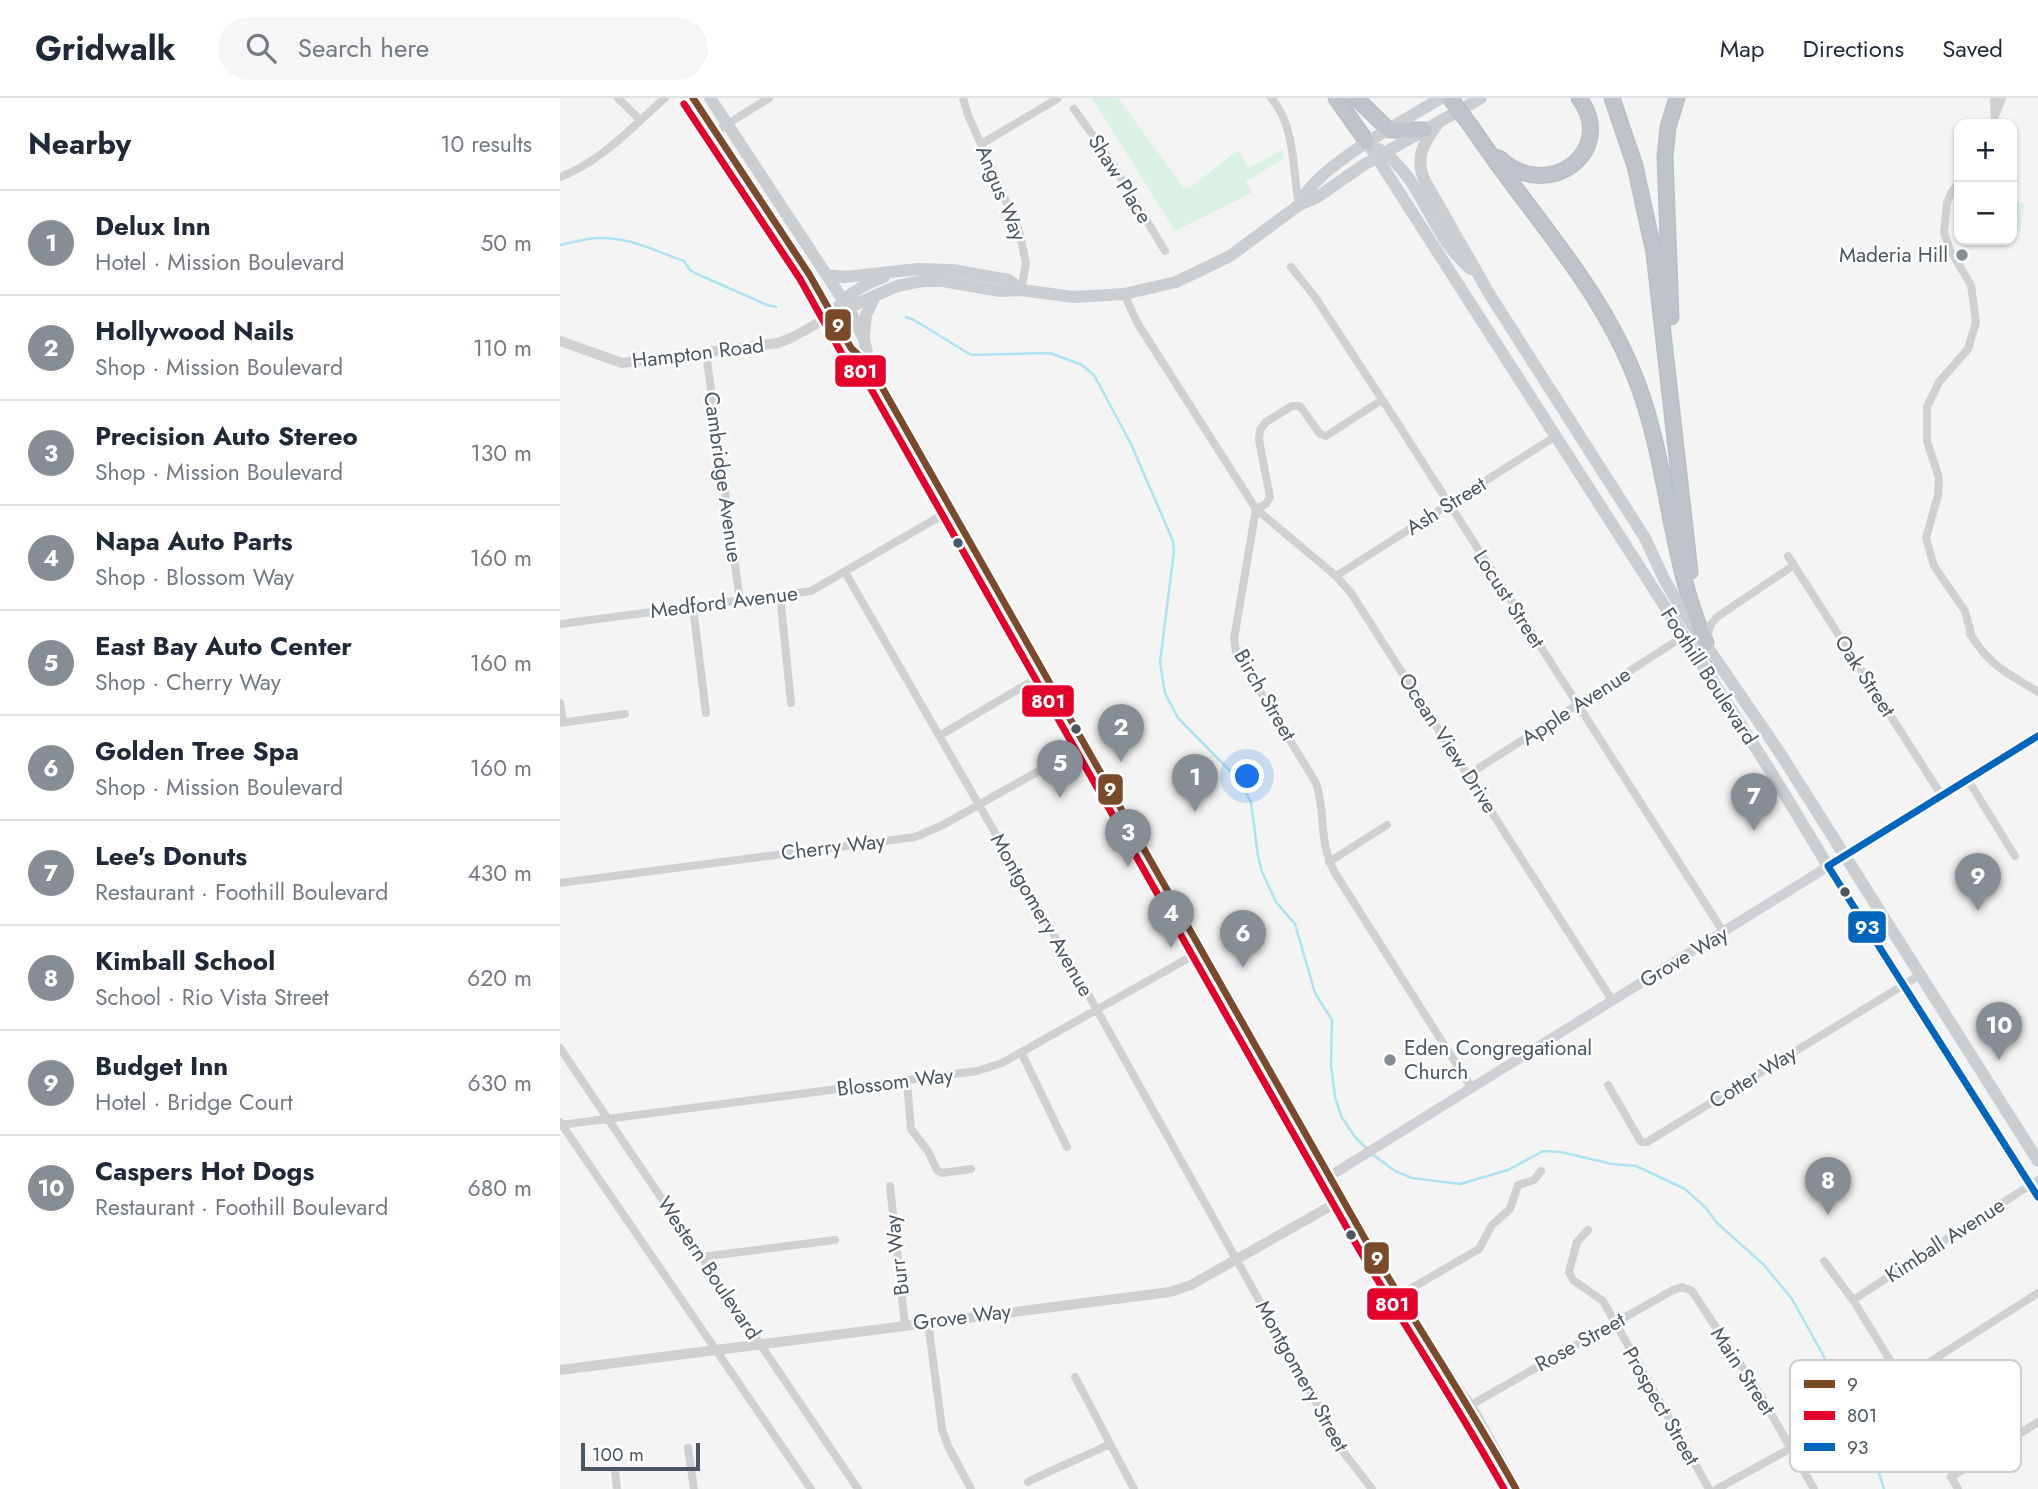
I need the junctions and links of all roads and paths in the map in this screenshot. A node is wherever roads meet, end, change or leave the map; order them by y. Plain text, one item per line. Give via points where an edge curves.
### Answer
1 (618, 98) edge
2 (665, 98) edge
3 (692, 98) edge
4 (710, 98) edge
5 (769, 98) edge
6 (963, 98) edge
7 (1271, 98) edge
8 (1336, 98) edge
9 (1356, 98) edge
10 (1441, 98) edge
11 (1450, 98) edge
12 (1481, 98) edge
13 (1579, 98) edge
14 (1612, 98) edge
15 (1677, 98) edge
16 (1994, 98) edge
17 (2002, 98) edge
18 (1057, 99) edge
19 (1074, 108) dead end
20 (1995, 119) edge
21 (1995, 119) edge
22 (640, 120) junction
23 (1439, 122) junction
24 (727, 124) junction
25 (1473, 129) junction
26 (1389, 130) junction
27 (1424, 130) junction
28 (715, 132) junction
29 (1367, 142) junction
30 (981, 144) junction
31 (1381, 155) junction
32 (560, 177) edge
33 (1954, 189) edge
34 (1299, 205) junction
35 (1165, 251) dead end
36 (1291, 267) dead end
37 (894, 273) junction
38 (1477, 274) junction
39 (827, 275) junction
40 (1021, 290) junction
41 (1124, 294) junction
42 (876, 295) junction
43 (846, 305) junction
44 (832, 315) junction
45 (864, 339) junction
46 (560, 341) edge
47 (706, 353) junction
48 (870, 366) junction
49 (1382, 400) junction
50 (1556, 436) junction
51 (1679, 472) junction
52 (1448, 505) junction
53 (1256, 509) junction
54 (951, 510) junction
55 (1788, 556) dead end
56 (1794, 565) junction
57 (845, 572) junction
58 (1336, 576) junction
59 (780, 595) junction
60 (740, 601) junction
61 (693, 607) junction
62 (560, 624) edge
63 (1684, 636) junction
64 (1706, 643) junction
65 (1044, 674) junction
66 (2038, 692) edge
67 (560, 703) edge
68 (791, 703) dead end
69 (1578, 705) junction
70 (706, 713) dead end
71 (625, 714) dead end
72 (561, 722) edge
73 (939, 736) junction
74 (2038, 736) edge
75 (1085, 745) junction
76 (1468, 775) junction
77 (1968, 780) junction
78 (1942, 796) junction
79 (978, 805) junction
80 (1387, 825) dead end
81 (1844, 856) junction
82 (2014, 856) dead end
83 (1329, 862) junction
84 (1828, 866) junction
85 (560, 883) edge
86 (1724, 933) junction
87 (1201, 951) junction
88 (1920, 975) junction
89 (1903, 985) junction
90 (1612, 1000) junction
91 (1097, 1010) junction
92 (560, 1048) edge
93 (1021, 1052) junction
94 (906, 1082) junction
95 (1608, 1085) dead end
96 (1471, 1087) junction
97 (609, 1118) junction
98 (561, 1124) edge
99 (1067, 1147) dead end
100 (2038, 1161) edge
101 (971, 1169) dead end
102 (1541, 1171) dead end
103 (1330, 1176) junction
104 (2034, 1183) edge
105 (890, 1185) dead end
106 (2038, 1197) edge
107 (1343, 1199) junction
108 (1588, 1230) dead end
109 (835, 1240) dead end
110 (701, 1257) junction
111 (1236, 1260) junction
112 (1824, 1261) dead end
113 (1692, 1292) joint
114 (2038, 1293) edge
115 (1398, 1296) junction
116 (1853, 1300) junction
117 (928, 1322) junction
118 (1614, 1323) junction
119 (905, 1325) junction
120 (760, 1344) junction
121 (717, 1350) junction
122 (1891, 1360) edge
123 (1933, 1360) edge
124 (560, 1370) edge
125 (1075, 1377) dead end
126 (1469, 1406) junction
127 (2038, 1422) edge
128 (2021, 1433) edge
129 (1110, 1444) junction
130 (1790, 1446) edge
131 (688, 1448) dead end
132 (1790, 1449) edge
133 (615, 1471) dead end
134 (1804, 1472) edge
135 (1959, 1472) edge
136 (1028, 1482) dead end
137 (617, 1489) edge
138 (694, 1489) edge
139 (811, 1489) edge
140 (858, 1489) edge
141 (971, 1489) edge
142 (1135, 1489) edge
143 (1372, 1489) edge
144 (1516, 1489) edge
145 (1709, 1489) edge
146 (1717, 1489) edge
147 (1814, 1489) edge
148 (1958, 1489) edge

1 - 22 street
2 - 22 street
3 - 28 main road
4 - 24 main road
5 - 24 street
6 - 30 street, Angus Way
7 - 34 street via 1288,130
8 - 29 highway
9 - 26 highway
10 - 26 main road
11 - 25 highway, bridge
12 - 23 main road
13 - 25 highway via 1589,120 1588,143 1575,163 1555,174 1538,176 1515,169
14 - 51 highway via 1635,166 1651,237
15 - 51 highway via 1667,134 1665,173
16 - 20 street
17 - 21 street
18 - 30 street
19 - 35 street, Shaw Place
22 - 32 street via 598,158
23 - 27 main road
23 - 38 main road via 1423,145 1420,171
24 - 28 street
24 - 39 main road
25 - 64 highway via 1592,292 1626,355 1654,433 1687,595
26 - 27 highway
26 - 29 main road
27 - 31 main road
28 - 44 main road
29 - 31 main road
29 - 34 main road via 1313,183
30 - 40 street, Angus Way via 1025,253
31 - 34 main road
31 - 38 main road, Foothill Boulevard via 1402,169 1455,254
31 - 50 main road, Foothill Boulevard
33 - 66 street via 1947,203 1944,233 1971,285 1976,323 1968,349 1932,395 1925,427 1939,478 1927,547 1934,566 1965,611 1980,650 1996,666
34 - 41 main road via 1213,265 1165,285
36 - 49 street, Locust Street
37 - 39 main road
37 - 40 main road via 952,270 1009,280
37 - 43 main road via 870,282
38 - 64 main road, Foothill Boulevard via 1645,538 1672,594
39 - 43 main road
40 - 41 main road via 1074,297
40 - 42 main road via 922,281
41 - 53 street via 1138,324
42 - 43 main road
42 - 45 main road via 864,321
43 - 44 main road
43 - 45 main road
44 - 47 street, Hampton Road via 778,343
44 - 48 main road via 851,348
45 - 48 main road
46 - 47 street, Hampton Road via 622,363
47 - 60 street, Cambridge Avenue
48 - 54 main road
49 - 52 street, Locust Street
49 - 53 street, Birch Street via 1326,436 1300,406 1266,422 1259,440 1270,497
50 - 52 street, Ash Street
50 - 63 main road, Foothill Boulevard
51 - 64 highway via 1693,590
52 - 58 street, Ash Street
52 - 69 street, Locust Street
53 - 58 street, Ocean View Drive
53 - 83 street, Birch Street via 1234,639 1236,652 1316,783
54 - 57 street, Medford Avenue
54 - 65 main road
55 - 56 street, Oak Street
56 - 64 street via 1717,617
56 - 78 street, Oak Street
57 - 59 street, Medford Avenue via 811,591
57 - 73 street, Montgomery Avenue
58 - 76 street, Ocean View Drive
59 - 60 street, Medford Avenue
59 - 68 street
60 - 61 street, Medford Avenue
61 - 62 street, Medford Avenue
61 - 70 street
63 - 69 street, Apple Avenue
63 - 84 main road, Foothill Boulevard
64 - 81 main road, Foothill Boulevard
65 - 73 street
65 - 75 main road
67 - 72 street
69 - 76 street, Apple Avenue
69 - 86 street, Locust Street
71 - 72 street
73 - 79 street, Montgomery Avenue
74 - 77 main road, Grove Way
75 - 79 street, Cherry Way
75 - 87 main road
76 - 90 street, Ocean View Drive
77 - 78 main road, Grove Way
77 - 82 street
78 - 81 main road, Grove Way
79 - 85 street, Cherry Way via 915,837
79 - 91 street, Montgomery Avenue
80 - 83 street
81 - 84 main road, Grove Way
81 - 88 main road, Foothill Boulevard
83 - 96 street, Birch Street
84 - 86 main road, Grove Way
84 - 89 main road, Foothill Boulevard
86 - 90 main road, Grove Way
87 - 91 street, Blossom Way
87 - 103 main road
88 - 89 street, Cotter Way
88 - 100 main road, Foothill Boulevard
89 - 95 street, Cotter Way via 1647,1142 1641,1142
89 - 104 main road, Foothill Boulevard
90 - 96 main road, Grove Way
91 - 93 street, Blossom Way
91 - 111 street, Montgomery Avenue
92 - 97 street, Western Boulevard
93 - 94 street, Blossom Way via 978,1071
93 - 99 street
94 - 97 street, Blossom Way
94 - 101 street via 911,1129 937,1170
96 - 103 main road, Grove Way
97 - 98 street, Blossom Way
97 - 110 street, Western Boulevard
98 - 121 street, Western Boulevard
102 - 115 street via 1534,1180 1518,1185 1510,1209 1492,1225 1479,1249
103 - 107 main road
104 - 106 main road, Foothill Boulevard
104 - 116 street, Kimball Avenue
105 - 119 street, Burr Way
107 - 111 street, Grove Way
107 - 115 main road
108 - 118 street, Prospect Street via 1577,1242 1569,1272 1602,1301
109 - 110 street
110 - 120 street, Western Boulevard
111 - 117 street, Grove Way via 1170,1292
111 - 143 street, Montgomery Street via 1345,1454
112 - 116 street
113 - 118 street, Rose Street via 1677,1288
113 - 130 street, Main Street
114 - 123 street
115 - 126 main road
116 - 122 street
117 - 119 street, Grove Way
117 - 141 street via 942,1429
118 - 126 street, Rose Street
118 - 145 street, Prospect Street
119 - 120 street, Grove Way
120 - 121 street, Grove Way
120 - 140 street, Western Boulevard
121 - 124 street, Grove Way
121 - 139 street, Western Boulevard
125 - 129 street
126 - 144 main road
127 - 128 street
129 - 136 street
129 - 142 street
131 - 138 street
132 - 146 street
133 - 137 street
134 - 147 street, Main Street
135 - 148 street via 1951,1477

